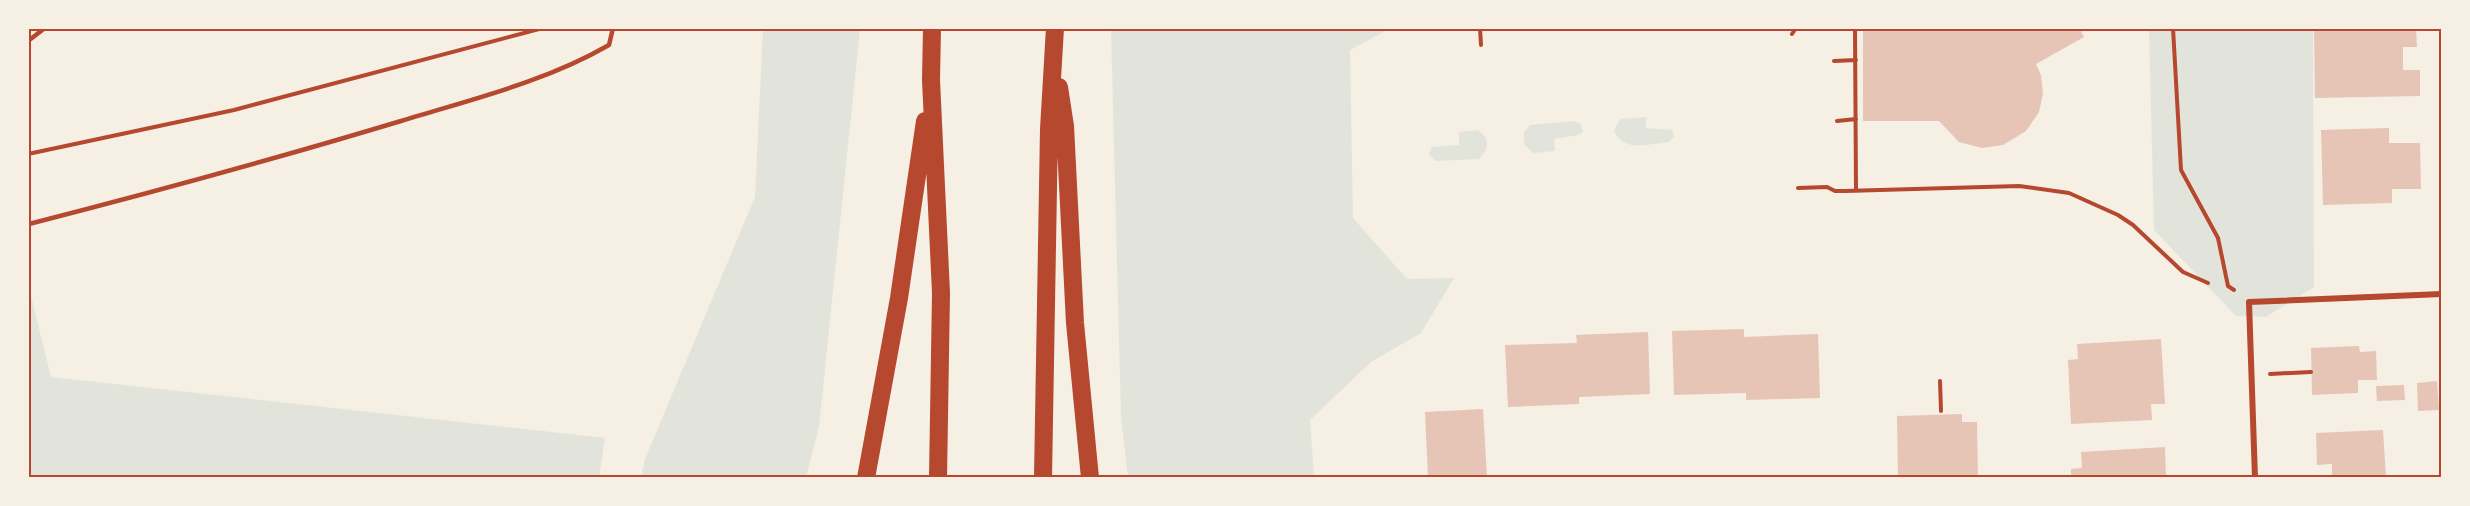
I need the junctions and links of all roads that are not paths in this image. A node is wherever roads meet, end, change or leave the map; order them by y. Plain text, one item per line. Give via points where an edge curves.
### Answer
1 (45, 28) edge
2 (613, 28) edge
3 (932, 28) edge
4 (28, 41) edge
5 (1055, 43) edge
6 (931, 80) junction
7 (28, 219) edge
8 (29, 224) edge
9 (28, 229) edge
10 (2442, 294) edge
11 (866, 477) edge
12 (938, 477) edge
13 (1043, 477) edge
14 (1090, 477) edge
15 (2255, 477) edge

1 - 4 lane
2 - 8 lane via 609,45 578,63 518,85 276,158
3 - 6 highway
5 - 13 highway via 1049,129
5 - 14 highway via 1065,126 1075,323
6 - 11 highway via 899,298
6 - 12 highway via 941,293
7 - 8 street
8 - 9 street
10 - 15 street via 2249,302

